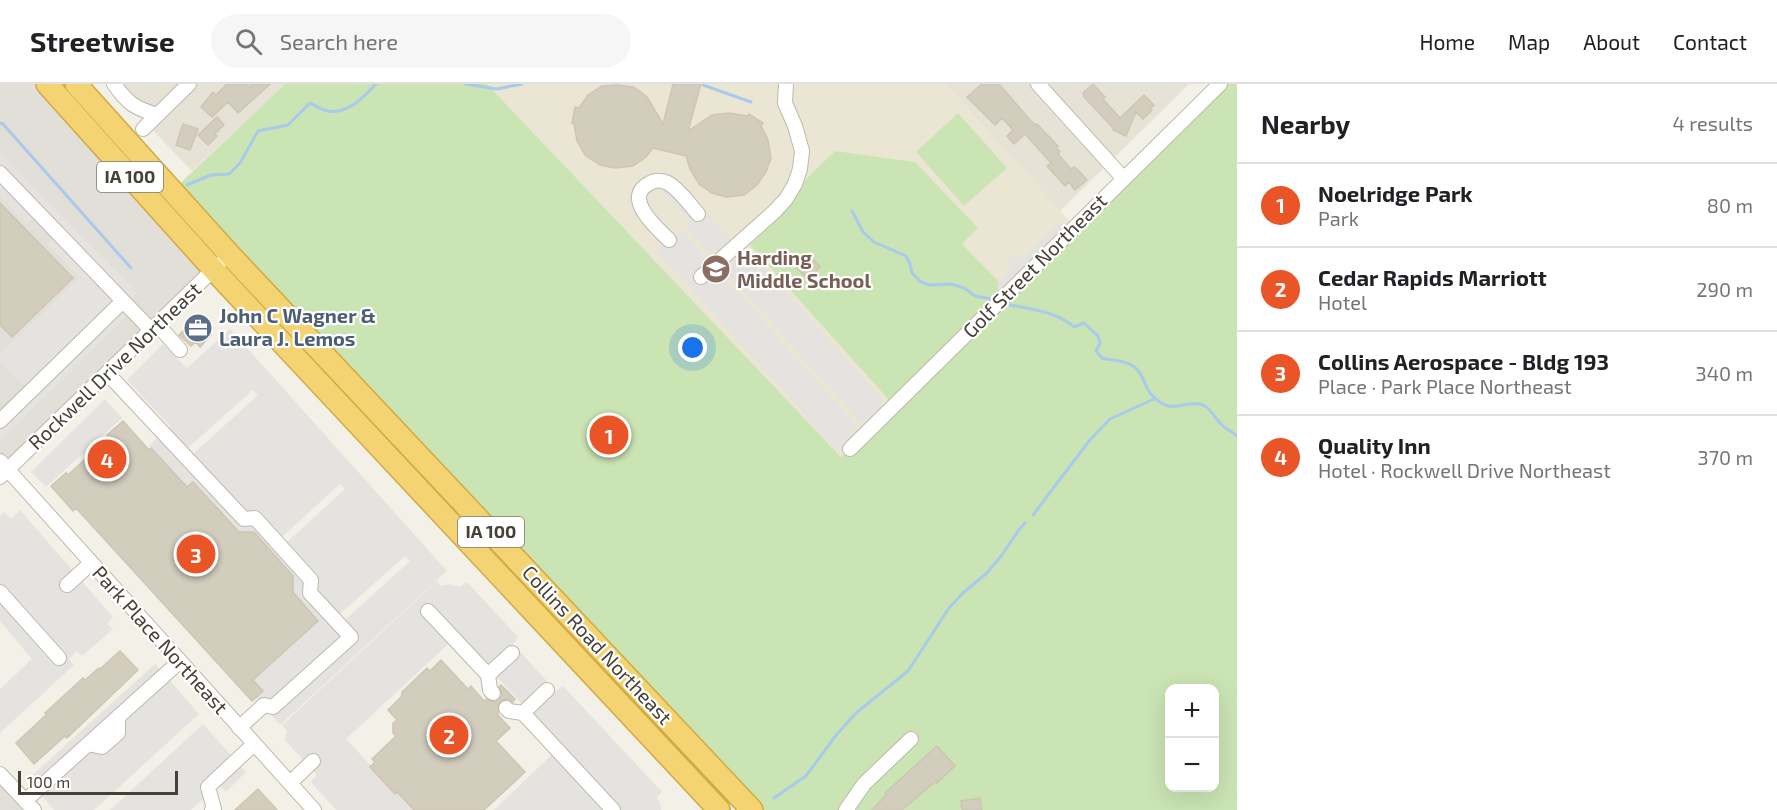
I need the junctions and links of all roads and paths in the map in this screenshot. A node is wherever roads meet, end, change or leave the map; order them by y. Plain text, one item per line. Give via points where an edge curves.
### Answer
1 (46, 84) edge
2 (76, 84) edge
3 (114, 84) edge
4 (189, 84) edge
5 (786, 84) edge
6 (1038, 84) edge
7 (1220, 84) edge
8 (157, 115) junction
9 (143, 129) dead end
10 (0, 173) edge
11 (1124, 179) junction
12 (698, 214) dead end
13 (669, 240) dead end
14 (230, 255) junction
15 (214, 270) junction
16 (701, 277) dead end
17 (123, 301) junction
18 (154, 327) junction
19 (180, 350) dead end
20 (107, 373) junction
21 (0, 421) edge
22 (850, 448) dead end
23 (3, 469) edge
24 (91, 563) junction
25 (67, 585) dead end
26 (0, 592) edge
27 (428, 611) dead end
28 (512, 653) dead end
29 (59, 658) dead end
30 (179, 662) junction
31 (488, 675) junction
32 (547, 690) dead end
33 (492, 693) dead end
34 (506, 708) dead end
35 (523, 713) junction
36 (239, 728) junction
37 (912, 739) dead end
38 (254, 744) junction
39 (313, 761) dead end
40 (0, 774) edge
41 (290, 783) junction
42 (30, 807) edge
43 (710, 807) edge
44 (212, 810) edge
45 (314, 810) edge
46 (613, 810) edge
47 (737, 810) edge
48 (752, 810) edge
49 (846, 810) edge

1 - 15 highway, Collins Road Northeast / IA 100
2 - 14 highway, Collins Road Northeast / IA 100
3 - 8 street via 138,109
4 - 8 street
5 - 16 street via 785,103 802,151 795,184 775,211
6 - 11 street
7 - 11 street, Golf Street Northeast
8 - 9 street
10 - 17 street
11 - 22 street, Golf Street Northeast
12 - 13 street via 669,184 646,184 640,192 641,209
14 - 15 street, Rockwell Drive Northeast
14 - 48 highway, Collins Road Northeast / IA 100
15 - 18 street, Rockwell Drive Northeast
15 - 43 highway, Collins Road Northeast / IA 100
17 - 18 street
17 - 21 street
18 - 19 street
18 - 20 street, Rockwell Drive Northeast
20 - 23 street, Rockwell Drive Northeast
20 - 36 street via 244,519 255,518 311,580 310,593 351,637 273,707 264,705
23 - 24 street, Park Place Northeast
24 - 25 street
24 - 30 street, Park Place Northeast
26 - 29 street
27 - 31 street
28 - 31 street
30 - 36 street, Park Place Northeast
30 - 42 street via 88,744
31 - 33 street
32 - 35 street
34 - 35 street
35 - 46 street
36 - 38 street, Park Place Northeast
37 - 49 street via 864,784
38 - 41 street, Park Place Northeast
38 - 44 street via 208,787
39 - 41 street
40 - 42 street
41 - 45 street, Park Place Northeast
43 - 47 highway, Collins Road Northeast via 727,799

